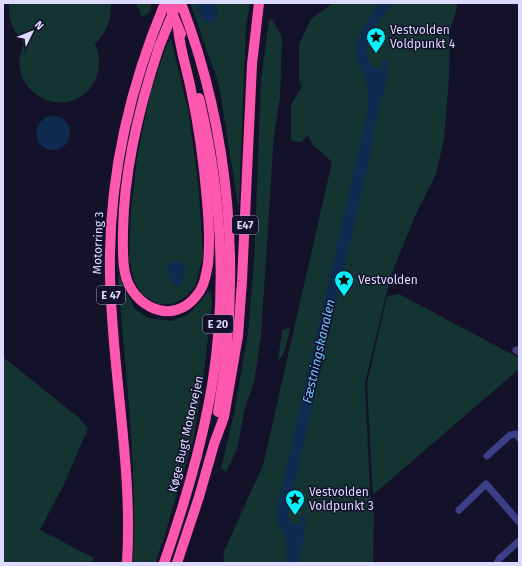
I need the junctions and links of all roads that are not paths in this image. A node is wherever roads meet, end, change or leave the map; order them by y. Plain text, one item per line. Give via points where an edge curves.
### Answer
1 (167, 3) edge
2 (177, 3) edge
3 (181, 3) edge
4 (258, 3) edge
5 (178, 28) junction
6 (519, 438) edge
7 (214, 444) junction
8 (487, 456) dead end
9 (459, 510) dead end
10 (519, 522) edge
11 (519, 541) edge
12 (503, 554) junction
13 (127, 563) edge
14 (164, 563) edge
15 (177, 563) edge
16 (497, 563) edge
17 (503, 563) edge

1 - 5 highway, Køge Bugt Motorvejen / E 20
1 - 13 highway, Motorring 3 / E 47 via 153,32 136,83 114,187 110,243 112,312 127,480
2 - 5 highway, E 47, bridge via 159,47 138,115 123,217 123,260 128,282 138,298 160,311 179,309 199,292 205,278 209,242 202,148 191,88 179,45
3 - 7 highway, Køge Bugt Motorvejen / E 20 via 206,78 220,142 227,193 231,266 229,333
4 - 7 highway, E47 via 251,79 238,336 224,417
5 - 14 highway, Køge Bugt Motorvejen / E 20 via 206,124 217,205 220,286 217,344 208,409 193,473
6 - 8 street via 516,434 510,435
7 - 15 highway, E 20
9 - 10 street via 486,484
11 - 12 street
12 - 16 street
12 - 17 street

